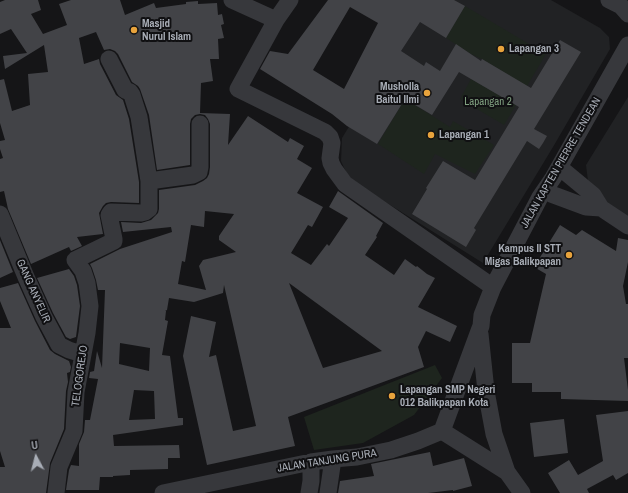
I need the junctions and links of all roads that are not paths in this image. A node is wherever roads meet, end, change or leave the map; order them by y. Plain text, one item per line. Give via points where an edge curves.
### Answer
1 (232, 0) edge
2 (290, 0) edge
3 (276, 20) junction
4 (628, 45) edge
5 (109, 59) dead end
6 (628, 63) edge
7 (200, 124) dead end
8 (149, 180) junction
9 (556, 182) junction
10 (601, 208) junction
11 (0, 214) edge
12 (628, 226) edge
13 (493, 286) junction
14 (480, 329) junction
15 (82, 354) junction
16 (442, 431) junction
17 (333, 459) junction
18 (311, 462) junction
19 (507, 472) junction
20 (56, 493) edge
21 (163, 493) edge
22 (309, 493) edge
23 (328, 493) edge
24 (522, 493) edge

1 - 3 street
2 - 3 street
3 - 13 street via 238,89 325,132 332,143 331,163 345,184
4 - 9 street, JALAN KAPTEN PIERRE TENDEAN
5 - 8 street via 125,90 132,95 139,117
6 - 9 street, JALAN KAPTEN PIERRE TENDEAN
7 - 8 street via 199,172 193,175
8 - 15 street, TELOGOREJO via 149,209 141,213 111,212 109,215 114,241 75,260 83,271 87,283 90,306
9 - 10 street via 586,207
9 - 10 street via 593,195
9 - 13 street, JALAN KAPTEN PIERRE TENDEAN via 540,198
9 - 14 street, JALAN KAPTEN PIERRE TENDEAN
10 - 12 street
11 - 15 street, GANG ANYELIR via 44,317 60,345
13 - 14 street, JALAN KAPTEN PIERRE TENDEAN via 482,315
14 - 16 street, JALAN KAPTEN PIERRE TENDEAN
14 - 19 street via 492,425
15 - 20 street, TELOGOREJO via 76,392 74,431 59,468
16 - 17 street, JALAN TANJUNG PURA via 391,450 357,458
16 - 19 street
17 - 18 street, JALAN TANJUNG PURA
17 - 23 street
18 - 21 street, JALAN TANJUNG PURA
18 - 22 street
19 - 24 street

